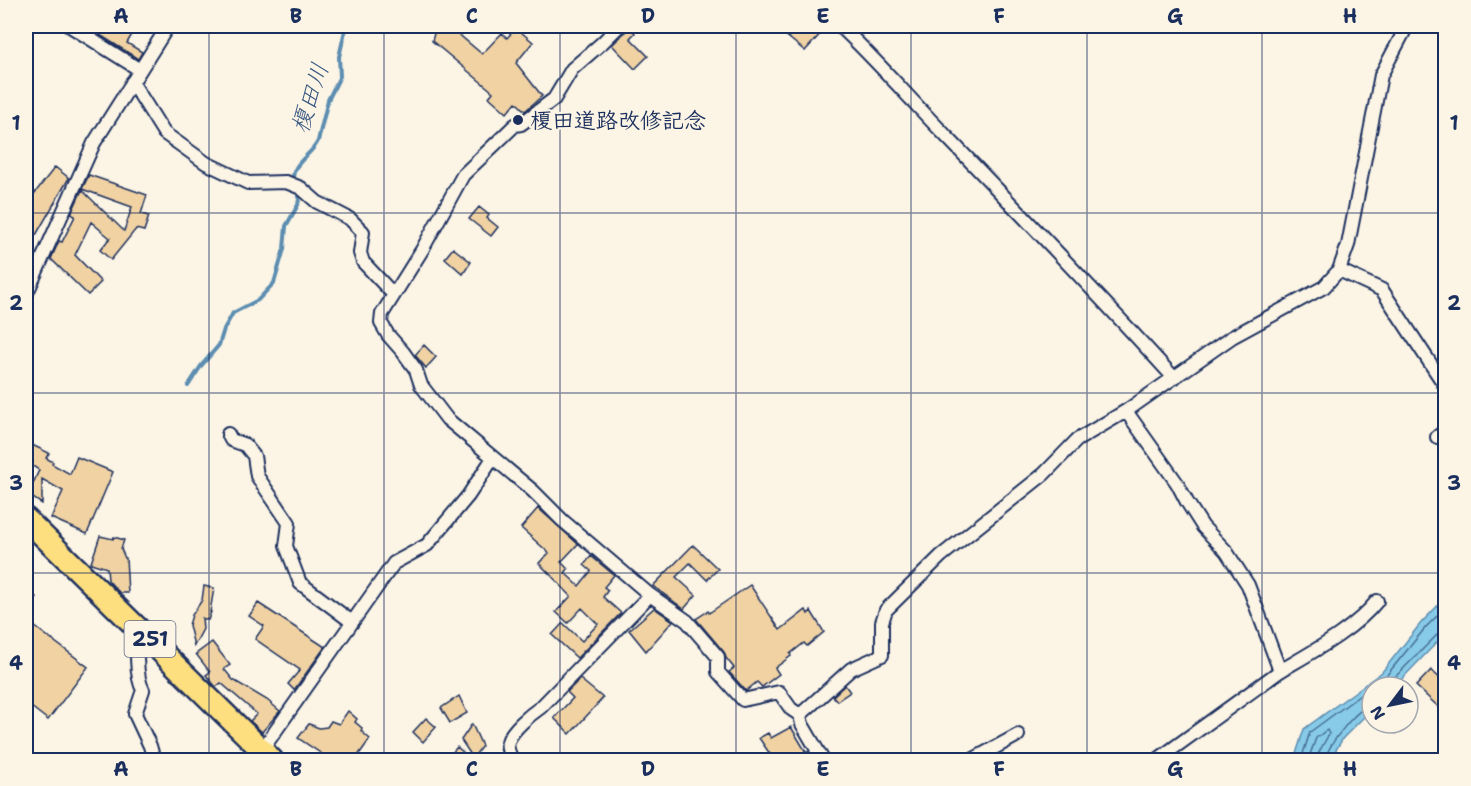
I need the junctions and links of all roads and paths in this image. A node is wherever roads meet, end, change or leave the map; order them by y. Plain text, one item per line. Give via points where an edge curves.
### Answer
1 (70, 26) edge
2 (168, 26) edge
3 (619, 26) edge
4 (840, 26) edge
5 (1407, 26) edge
6 (141, 70) junction
7 (132, 82) junction
8 (1339, 270) junction
9 (26, 295) edge
10 (394, 295) junction
11 (1174, 378) junction
12 (1446, 387) edge
13 (1126, 411) junction
14 (228, 434) dead end
15 (493, 458) junction
16 (26, 519) edge
17 (650, 595) junction
18 (1377, 601) dead end
19 (351, 622) junction
20 (141, 631) junction
21 (1280, 671) junction
22 (800, 715) junction
23 (1017, 735) dead end
24 (267, 755) edge
25 (817, 758) edge
26 (154, 760) edge
27 (512, 760) edge
28 (972, 760) edge
29 (1157, 760) edge

1 - 6 street
2 - 6 street
3 - 10 street via 572,69 554,99 515,125 463,175
4 - 11 street
5 - 8 street via 1381,75 1348,245
6 - 7 street
7 - 9 street via 94,143
7 - 10 street via 164,133 206,164 248,183 295,185 350,219 363,232 363,262
8 - 11 street via 1324,287 1232,337
8 - 12 street via 1382,290
10 - 15 street via 382,314 381,323 388,335 404,352 421,385 447,419
11 - 13 street
13 - 21 street via 1203,527 1226,551 1248,585
13 - 22 street via 1077,440 1044,474 915,579 886,610 882,655 851,669
14 - 19 street via 254,456 257,476 289,523 286,546 300,583
15 - 17 street
15 - 19 street via 468,496 427,545 394,563
16 - 20 highway, 251
17 - 22 street via 687,621 718,657 718,672 743,700 779,692
17 - 27 street via 526,718 508,741
18 - 21 street via 1340,633
19 - 24 street
20 - 24 highway, 251
20 - 26 street via 139,683 143,690 135,714
21 - 29 street
22 - 25 street
23 - 28 street

